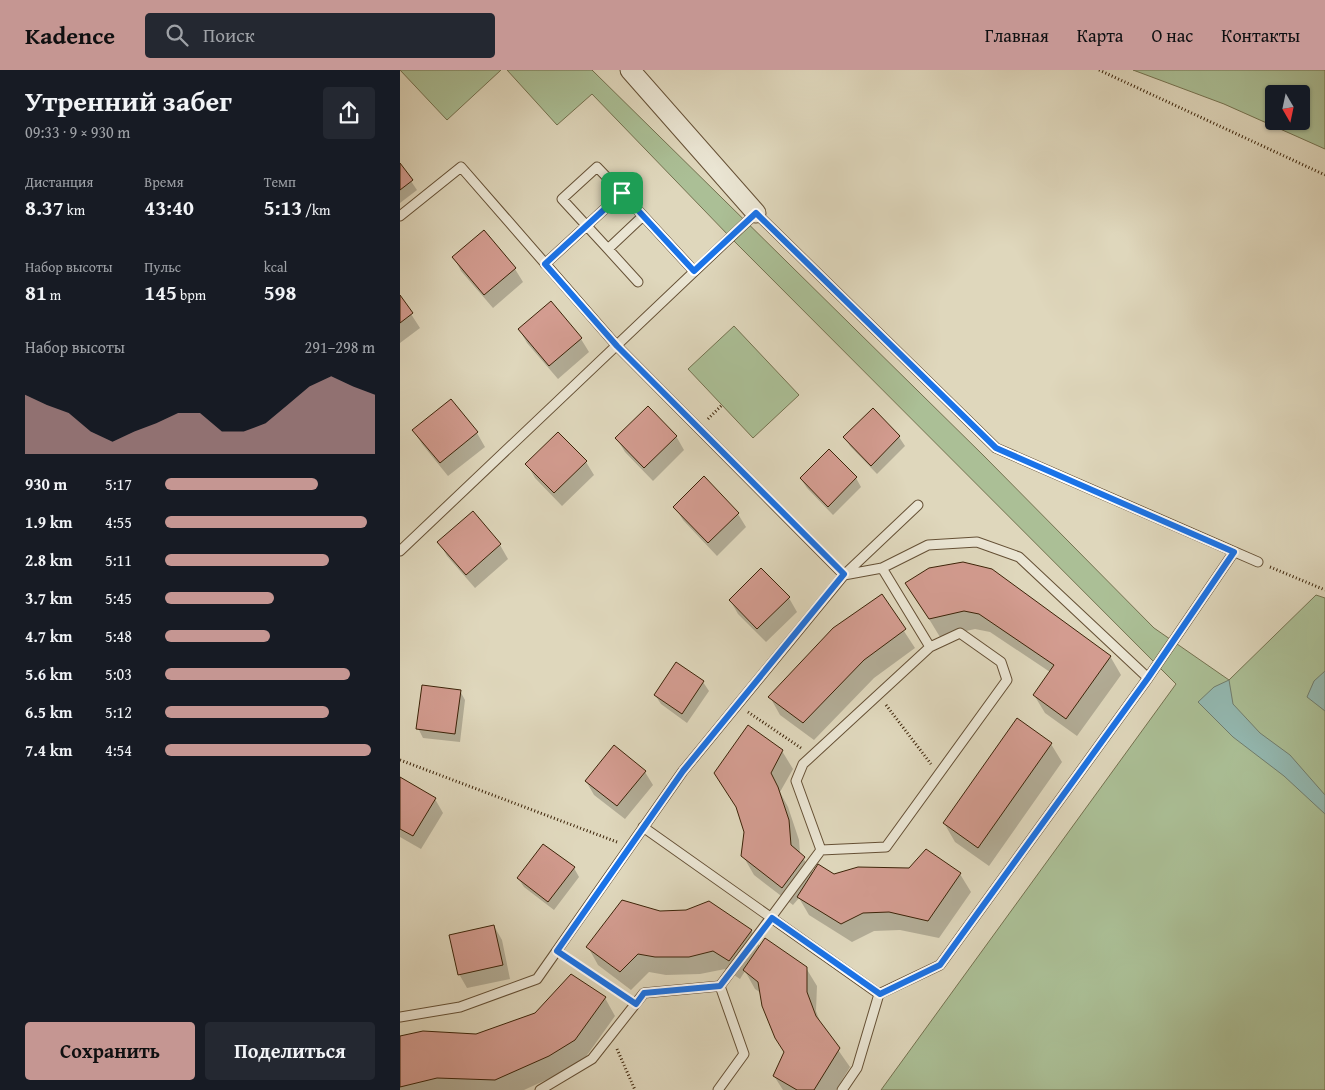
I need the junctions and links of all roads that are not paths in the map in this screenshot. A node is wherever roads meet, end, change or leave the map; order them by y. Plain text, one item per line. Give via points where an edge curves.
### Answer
1 (630, 70) edge
2 (622, 193) junction
3 (756, 213) junction
4 (400, 216) edge
5 (643, 216) junction
6 (586, 226) junction
7 (608, 249) junction
8 (545, 264) junction
9 (694, 271) junction
10 (638, 282) dead end
11 (617, 346) junction
12 (918, 505) dead end
13 (400, 551) edge
14 (1234, 552) junction
15 (1258, 562) road end
16 (882, 568) junction
17 (844, 574) junction
18 (930, 647) junction
19 (1148, 678) junction
20 (643, 828) junction
21 (821, 850) junction
22 (772, 918) junction
23 (720, 986) junction
24 (880, 994) junction
25 (400, 1017) edge
26 (540, 1090) edge
27 (718, 1090) edge
28 (842, 1090) edge

1 - 3 street
2 - 5 lane
2 - 6 lane
2 - 6 lane via 598,166 590,173 562,199
3 - 9 lane
3 - 14 lane via 996,448
4 - 8 lane via 461,167
5 - 7 lane
5 - 9 lane
6 - 7 lane
6 - 8 lane
7 - 10 lane
8 - 11 lane
9 - 11 lane
11 - 13 lane
11 - 17 lane
12 - 17 lane
14 - 15 lane
14 - 19 lane
16 - 17 lane
16 - 18 lane
16 - 19 lane via 928,545 977,542 1020,557
17 - 20 lane via 683,771
18 - 21 lane via 803,764 796,781
18 - 21 lane via 960,633 1001,662 1007,680 886,847
19 - 24 lane via 940,965
20 - 22 lane
20 - 25 lane via 538,979 460,1008
21 - 22 lane
22 - 23 lane
22 - 24 lane
23 - 26 lane via 644,993 592,1059
23 - 27 lane via 744,1054
24 - 28 lane via 857,1068

